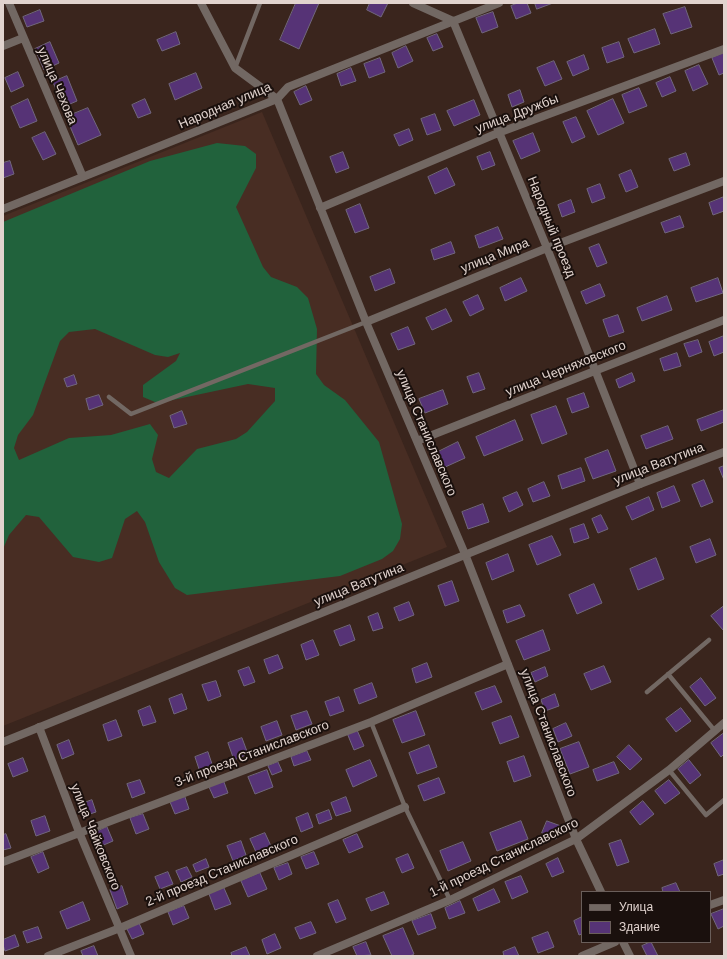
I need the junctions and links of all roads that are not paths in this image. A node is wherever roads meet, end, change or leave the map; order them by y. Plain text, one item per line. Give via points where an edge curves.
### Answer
1 (8, 3) edge
2 (200, 3) edge
3 (260, 3) edge
4 (413, 3) edge
5 (499, 3) edge
6 (453, 21) junction
7 (23, 38) junction
8 (3, 46) edge
9 (724, 49) edge
10 (235, 68) junction
11 (277, 99) junction
12 (498, 133) junction
13 (83, 177) junction
14 (724, 180) edge
15 (320, 208) junction
16 (3, 209) edge
17 (547, 248) junction
18 (724, 320) edge
19 (366, 322) junction
20 (595, 370) junction
21 (109, 397) dead end
22 (417, 441) junction
23 (724, 452) edge
24 (640, 484) junction
25 (465, 554) junction
26 (709, 640) dead end
27 (508, 664) junction
28 (668, 674) junction
29 (647, 692) dead end
30 (371, 722) junction
31 (724, 723) edge
32 (39, 727) junction
33 (715, 731) junction
34 (3, 742) edge
35 (669, 770) junction
36 (724, 800) edge
37 (405, 807) junction
38 (79, 832) junction
39 (576, 839) junction
40 (3, 862) edge
41 (601, 891) edge
42 (450, 900) junction
43 (724, 900) edge
44 (711, 905) edge
45 (120, 928) junction
46 (613, 943) edge
47 (624, 943) edge
48 (48, 956) edge
49 (131, 956) edge
50 (317, 956) edge
51 (582, 956) edge
52 (630, 956) edge

1 - 7 street, улица Чехова
2 - 10 street
3 - 10 lane
4 - 6 street
5 - 6 street, Народная улица
6 - 11 street, Народная улица via 288,87
6 - 12 street, Народный проезд
7 - 8 street
7 - 13 street, улица Чехова
9 - 12 street, улица Дружбы
10 - 11 street
11 - 13 street, Народная улица
11 - 15 street, улица Станиславского
12 - 15 street, улица Дружбы
12 - 17 street, Народный проезд
13 - 16 street, Народная улица
14 - 17 street, улица Мира
15 - 19 street, улица Станиславского
17 - 19 street, улица Мира
17 - 20 street, Народный проезд
18 - 20 street, улица Черняховского
19 - 21 lane via 131,414
19 - 22 street, улица Станиславского
20 - 22 street, улица Черняховского
20 - 24 street, Народный проезд
22 - 25 street, улица Станиславского
23 - 24 street, улица Ватутина
24 - 25 street, улица Ватутина
25 - 27 street, улица Станиславского
25 - 32 street, улица Ватутина
26 - 28 lane
27 - 30 street, 3-й проезд Станиславского
27 - 39 street, улица Станиславского
28 - 29 lane
28 - 33 lane
30 - 37 lane
30 - 38 street, 3-й проезд Станиславского
31 - 33 street, 1-й проезд Станиславского
32 - 34 street, улица Ватутина
32 - 38 street, улица Чайковского
33 - 35 street, 1-й проезд Станиславского
35 - 36 lane via 706,815
35 - 39 street, 1-й проезд Станиславского
37 - 42 lane
37 - 45 street, 2-й проезд Станиславского
38 - 40 street, 3-й проезд Станиславского
38 - 45 street, улица Чайковского
39 - 41 street, улица Станиславского
39 - 42 street, 1-й проезд Станиславского
42 - 50 street, 1-й проезд Станиславского
43 - 44 street
45 - 48 street, 2-й проезд Станиславского
45 - 49 street, улица Чайковского
46 - 51 street
47 - 52 street

